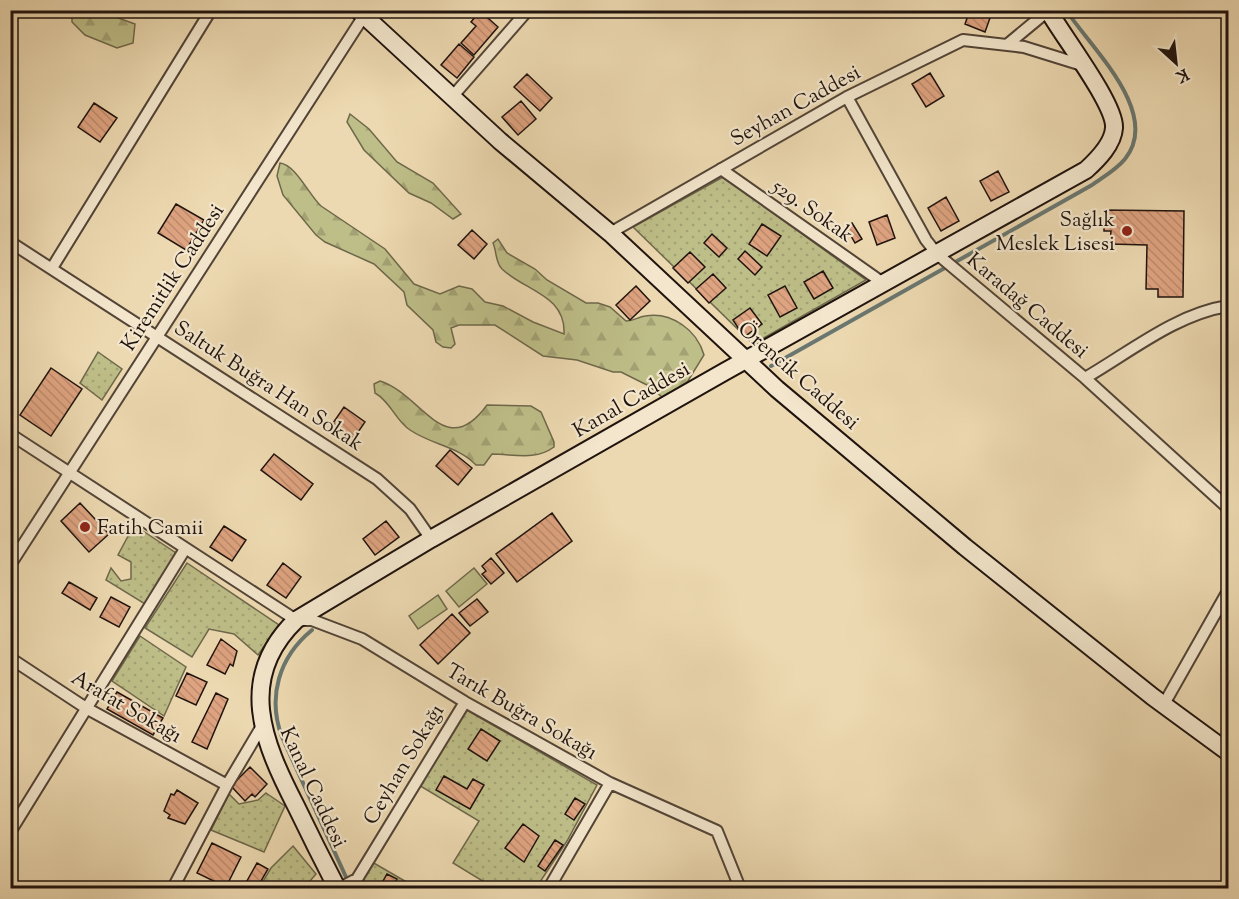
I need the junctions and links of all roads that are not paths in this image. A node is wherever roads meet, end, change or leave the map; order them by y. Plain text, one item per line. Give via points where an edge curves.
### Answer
1 (211, 10) edge
2 (528, 10) edge
3 (1048, 11) edge
4 (363, 12) edge
5 (1008, 44) junction
6 (1082, 65) junction
7 (452, 97) junction
8 (847, 97) junction
9 (721, 169) junction
10 (610, 233) junction
11 (10, 242) edge
12 (940, 257) junction
13 (52, 268) junction
14 (883, 283) junction
15 (1228, 306) edge
16 (158, 336) junction
17 (745, 360) junction
18 (1085, 378) junction
19 (10, 434) edge
20 (69, 472) junction
21 (1228, 507) edge
22 (431, 539) junction
23 (186, 549) junction
24 (10, 565) edge
25 (1228, 591) edge
26 (304, 620) junction
27 (10, 658) edge
28 (465, 702) junction
29 (1164, 704) junction
30 (87, 708) junction
31 (262, 726) junction
32 (1228, 752) edge
33 (610, 783) junction
34 (227, 785) junction
35 (10, 832) edge
36 (173, 888) edge
37 (338, 888) edge
38 (549, 888) edge
39 (740, 888) edge

1 - 13 street
2 - 7 street
3 - 5 street
3 - 6 street, Kanal Caddesi
4 - 7 street, Örencik Caddesi
4 - 16 street, Kiremitlik Caddesi
5 - 6 street, Seyhan Caddesi
5 - 8 street, Seyhan Caddesi via 963,39
6 - 12 street, Kanal Caddesi via 1114,121 1112,138 1105,149 1086,170
7 - 10 street, Örencik Caddesi
8 - 9 street, Seyhan Caddesi
8 - 12 street, Karadağ Caddesi via 926,240
9 - 10 street, Seyhan Caddesi
9 - 14 street, 529. Sokak
10 - 17 street, Örencik Caddesi
11 - 13 street, Saltuk Buğra Han Sokak
12 - 14 street, Kanal Caddesi
12 - 18 street, Karadağ Caddesi
13 - 16 street, Saltuk Buğra Han Sokak
14 - 17 street, Kanal Caddesi
15 - 18 street via 1206,309 1186,318
16 - 20 street, Kiremitlik Caddesi
16 - 22 street, Saltuk Buğra Han Sokak via 377,478 410,509
17 - 22 street, Kanal Caddesi
17 - 29 street, Örencik Caddesi via 965,547
18 - 21 street, Karadağ Caddesi
19 - 20 street, Tarık Buğra Sokağı
20 - 23 street, Tarık Buğra Sokağı
20 - 24 street, Kiremitlik Caddesi
22 - 26 street, Kanal Caddesi
23 - 26 street, Tarık Buğra Sokağı
23 - 30 street
25 - 29 street
26 - 28 street, Tarık Buğra Sokağı via 339,628 362,639
26 - 31 street, Kanal Caddesi via 276,644 265,668 260,700
27 - 30 street, Arafat Sokağı
28 - 33 street, Tarık Buğra Sokağı
28 - 37 street, Ceyhan Sokağı via 357,879
29 - 32 street, Örencik Caddesi
30 - 34 street, Arafat Sokağı
30 - 35 street
31 - 34 street
31 - 37 street, Kanal Caddesi via 281,777
33 - 38 street
33 - 39 street, Tarık Buğra Sokağı via 717,831
34 - 36 street

